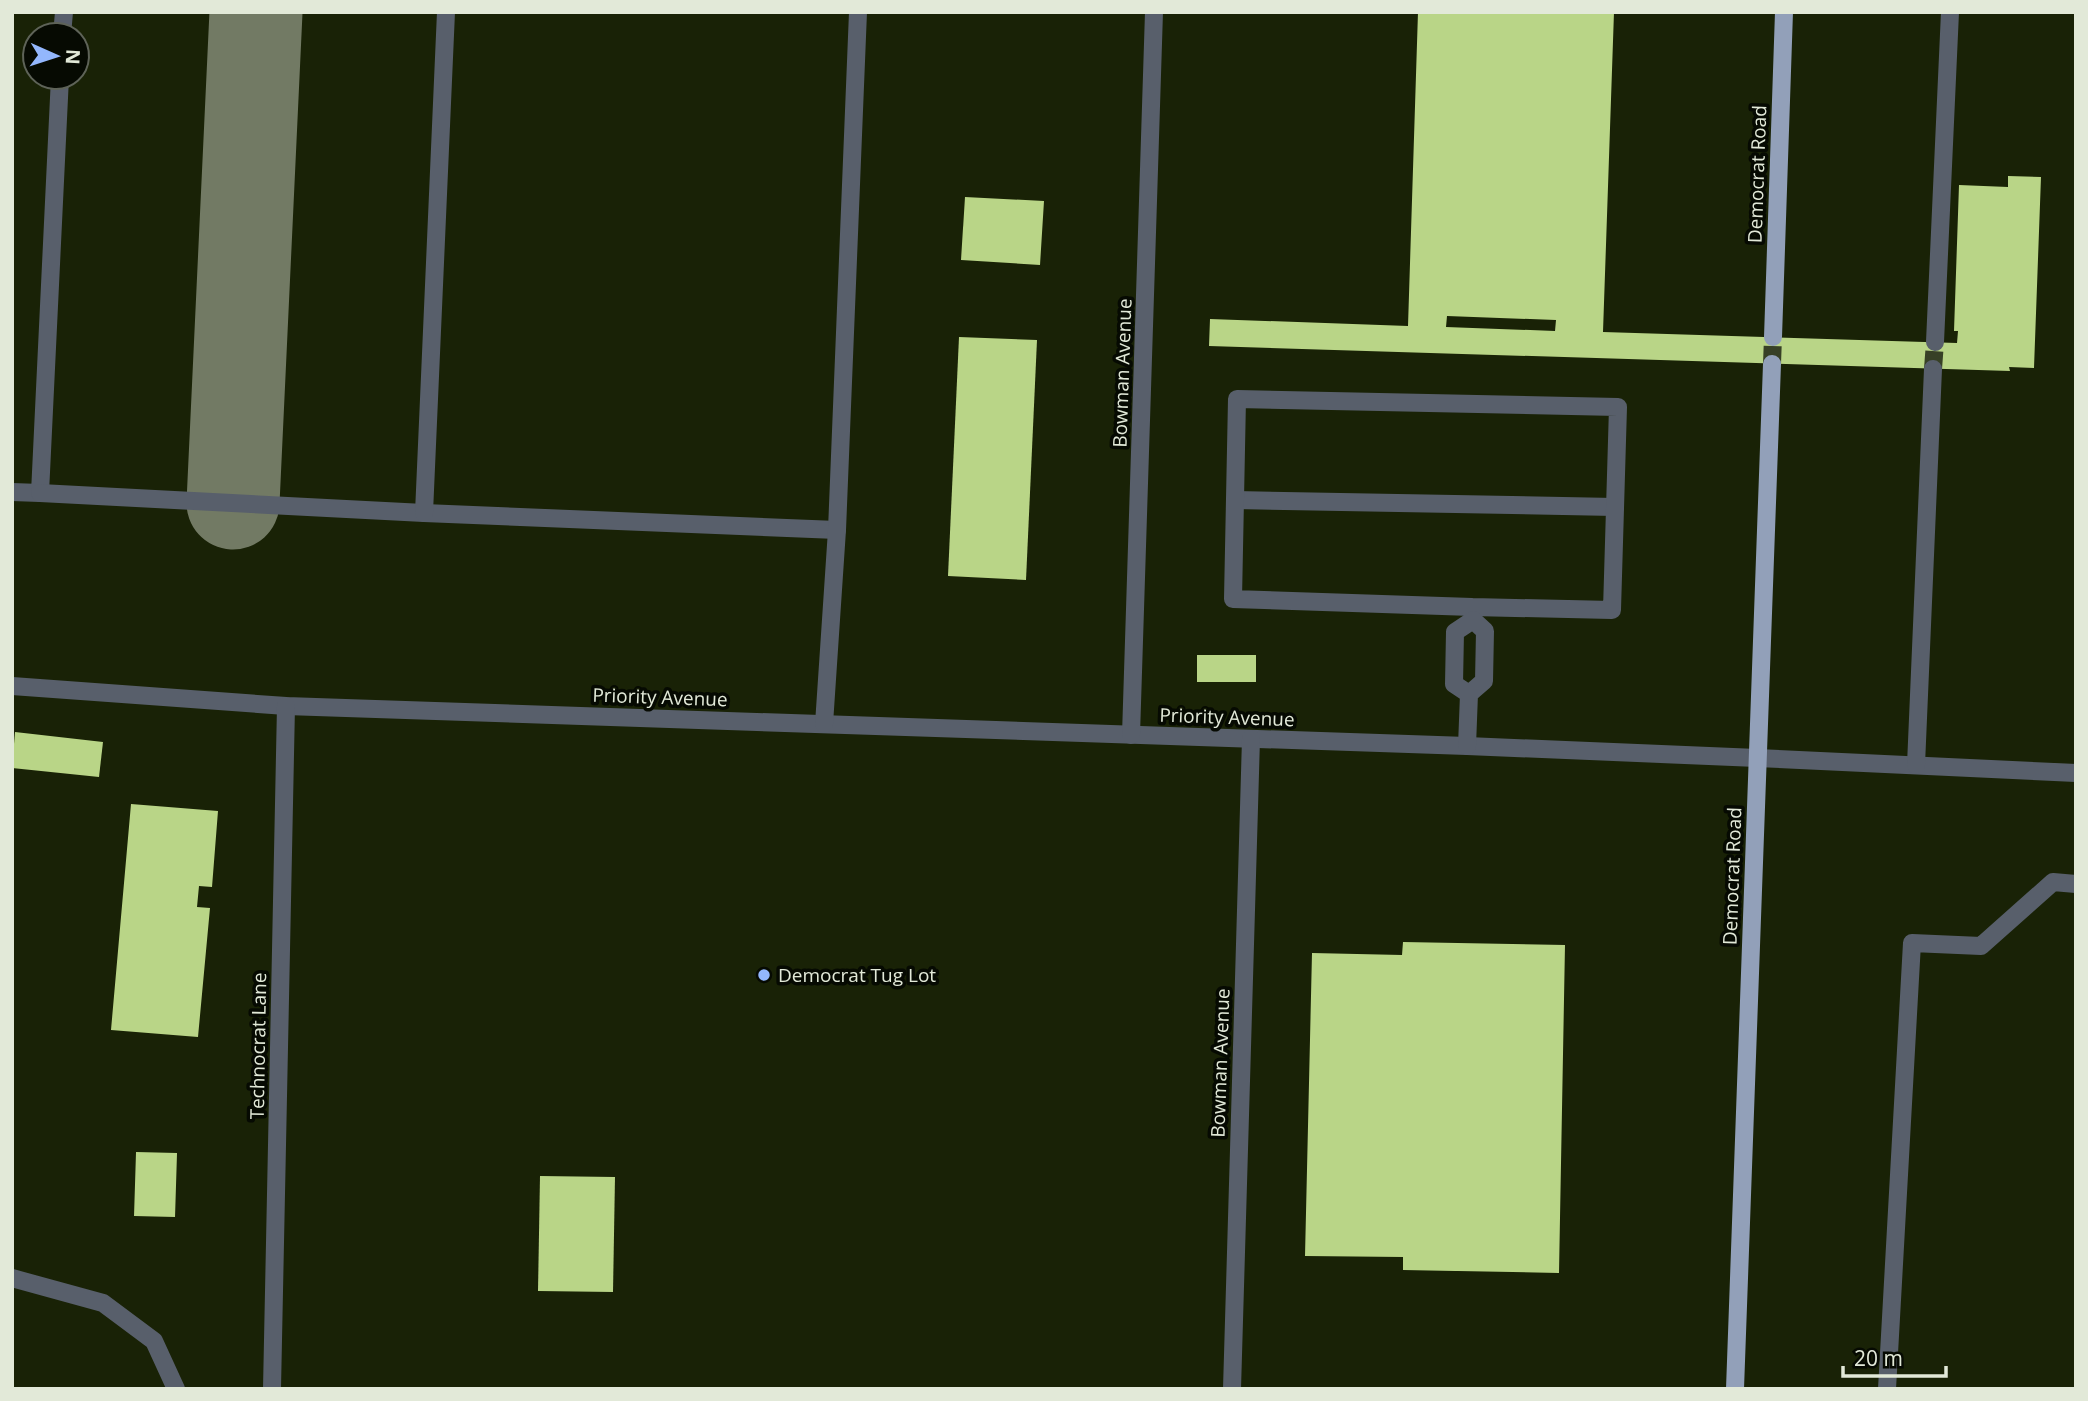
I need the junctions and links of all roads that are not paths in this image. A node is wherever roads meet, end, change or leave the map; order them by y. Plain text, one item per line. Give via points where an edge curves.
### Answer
1 (446, 12) edge
2 (858, 12) edge
3 (1154, 12) edge
4 (1784, 12) edge
5 (1950, 12) edge
6 (59, 91) edge
7 (1773, 337) tunnel mouth
8 (1935, 342) tunnel mouth
9 (1772, 364) tunnel mouth
10 (1933, 369) tunnel mouth
11 (12, 492) edge
12 (40, 493) junction
13 (1235, 500) junction
14 (1615, 507) junction
15 (424, 513) junction
16 (837, 530) junction
17 (1472, 613) junction
18 (12, 686) edge
19 (1469, 694) junction
20 (286, 706) junction
21 (824, 724) junction
22 (1131, 734) junction
23 (1251, 739) junction
24 (1467, 746) junction
25 (1757, 758) junction
26 (1916, 765) junction
27 (2076, 773) edge
28 (2076, 884) edge
29 (12, 1278) edge
30 (272, 1388) edge
31 (176, 1389) edge
32 (1232, 1389) edge
33 (1735, 1389) edge
34 (1887, 1389) edge

1 - 15 street
2 - 16 street
3 - 22 street, Bowman Avenue
4 - 7 main road, Democrat Road
5 - 8 street
6 - 12 street
9 - 25 main road, Democrat Road
10 - 26 street
11 - 12 street
12 - 15 street
13 - 14 street
13 - 14 street via 1237,399 1618,407
13 - 17 street via 1233,599
14 - 17 street via 1612,610
15 - 16 street
16 - 21 street
17 - 19 street via 1485,631 1484,681
17 - 19 street via 1455,632 1454,684
18 - 20 street, Priority Avenue
19 - 24 street
20 - 21 street, Priority Avenue
20 - 30 street, Technocrat Lane
21 - 22 street, Priority Avenue
22 - 23 street, Priority Avenue
23 - 24 street, Priority Avenue
23 - 32 street, Bowman Avenue
24 - 25 street, Priority Avenue
25 - 26 street, Priority Avenue
25 - 33 main road, Democrat Road
26 - 27 street, Priority Avenue
28 - 34 street via 2053,882 1981,946 1912,943
29 - 31 street via 103,1303 154,1341

